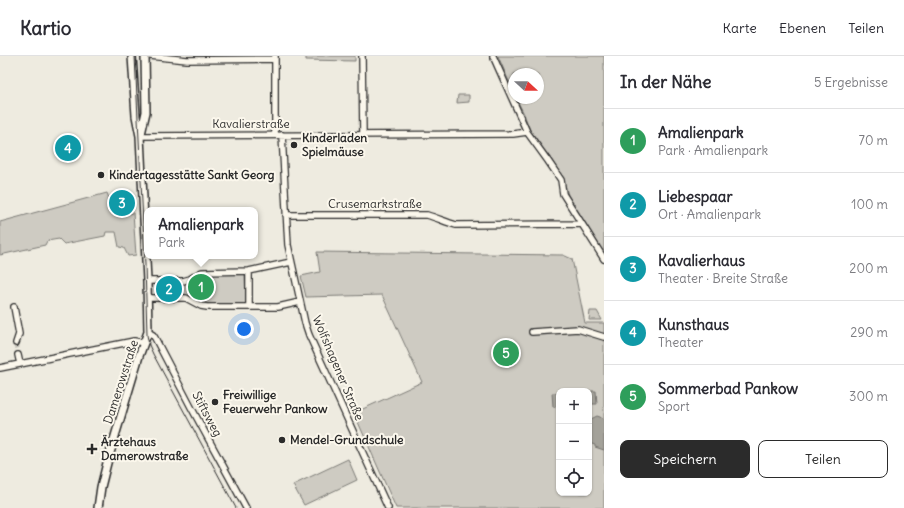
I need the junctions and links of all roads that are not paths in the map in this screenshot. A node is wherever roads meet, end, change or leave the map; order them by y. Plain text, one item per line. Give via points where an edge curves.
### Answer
1 (132, 56) edge
2 (144, 56) edge
3 (150, 56) edge
4 (362, 56) edge
5 (493, 56) edge
6 (275, 58) edge
7 (527, 132) junction
8 (275, 135) junction
9 (282, 135) junction
10 (363, 135) junction
11 (140, 136) junction
12 (286, 215) junction
13 (144, 219) edge
14 (581, 224) junction
15 (146, 259) edge
16 (604, 259) edge
17 (291, 262) junction
18 (249, 271) junction
19 (147, 281) junction
20 (147, 298) junction
21 (300, 302) junction
22 (14, 307) dead end
23 (249, 307) junction
24 (148, 332) junction
25 (532, 332) dead end
26 (604, 337) edge
27 (16, 343) tunnel mouth
28 (144, 343) junction
29 (18, 354) tunnel mouth
30 (20, 364) junction
31 (0, 368) edge
32 (98, 508) edge
33 (246, 508) edge
34 (388, 508) edge

1 - 11 main road
2 - 11 main road via 146,112
3 - 6 street via 187,60
4 - 10 street
5 - 7 street
6 - 8 street
7 - 10 street, Kavalierstraße
7 - 14 street via 561,180 563,194
8 - 9 street, Kavalierstraße
8 - 11 street, Kavalierstraße
9 - 10 street, Kavalierstraße
9 - 12 street, Wolfshagener Straße
11 - 13 main road
12 - 14 street, Crusemarkstraße via 427,215 456,225
12 - 17 street, Wolfshagener Straße
14 - 16 street
15 - 19 main road
17 - 18 street
17 - 21 street, Wolfshagener Straße
18 - 19 street via 202,272 183,281
18 - 23 street
19 - 20 main road
20 - 23 street via 183,297 204,306
20 - 24 main road
21 - 23 street via 278,307
21 - 34 street, Wolfshagener Straße via 309,335
22 - 27 street via 19,334
24 - 28 main road, Damerowstraße
24 - 33 street, Stiftsweg via 155,338
25 - 26 street via 578,329
28 - 30 street via 134,341
28 - 32 main road, Damerowstraße via 107,463
29 - 30 street
30 - 31 street

